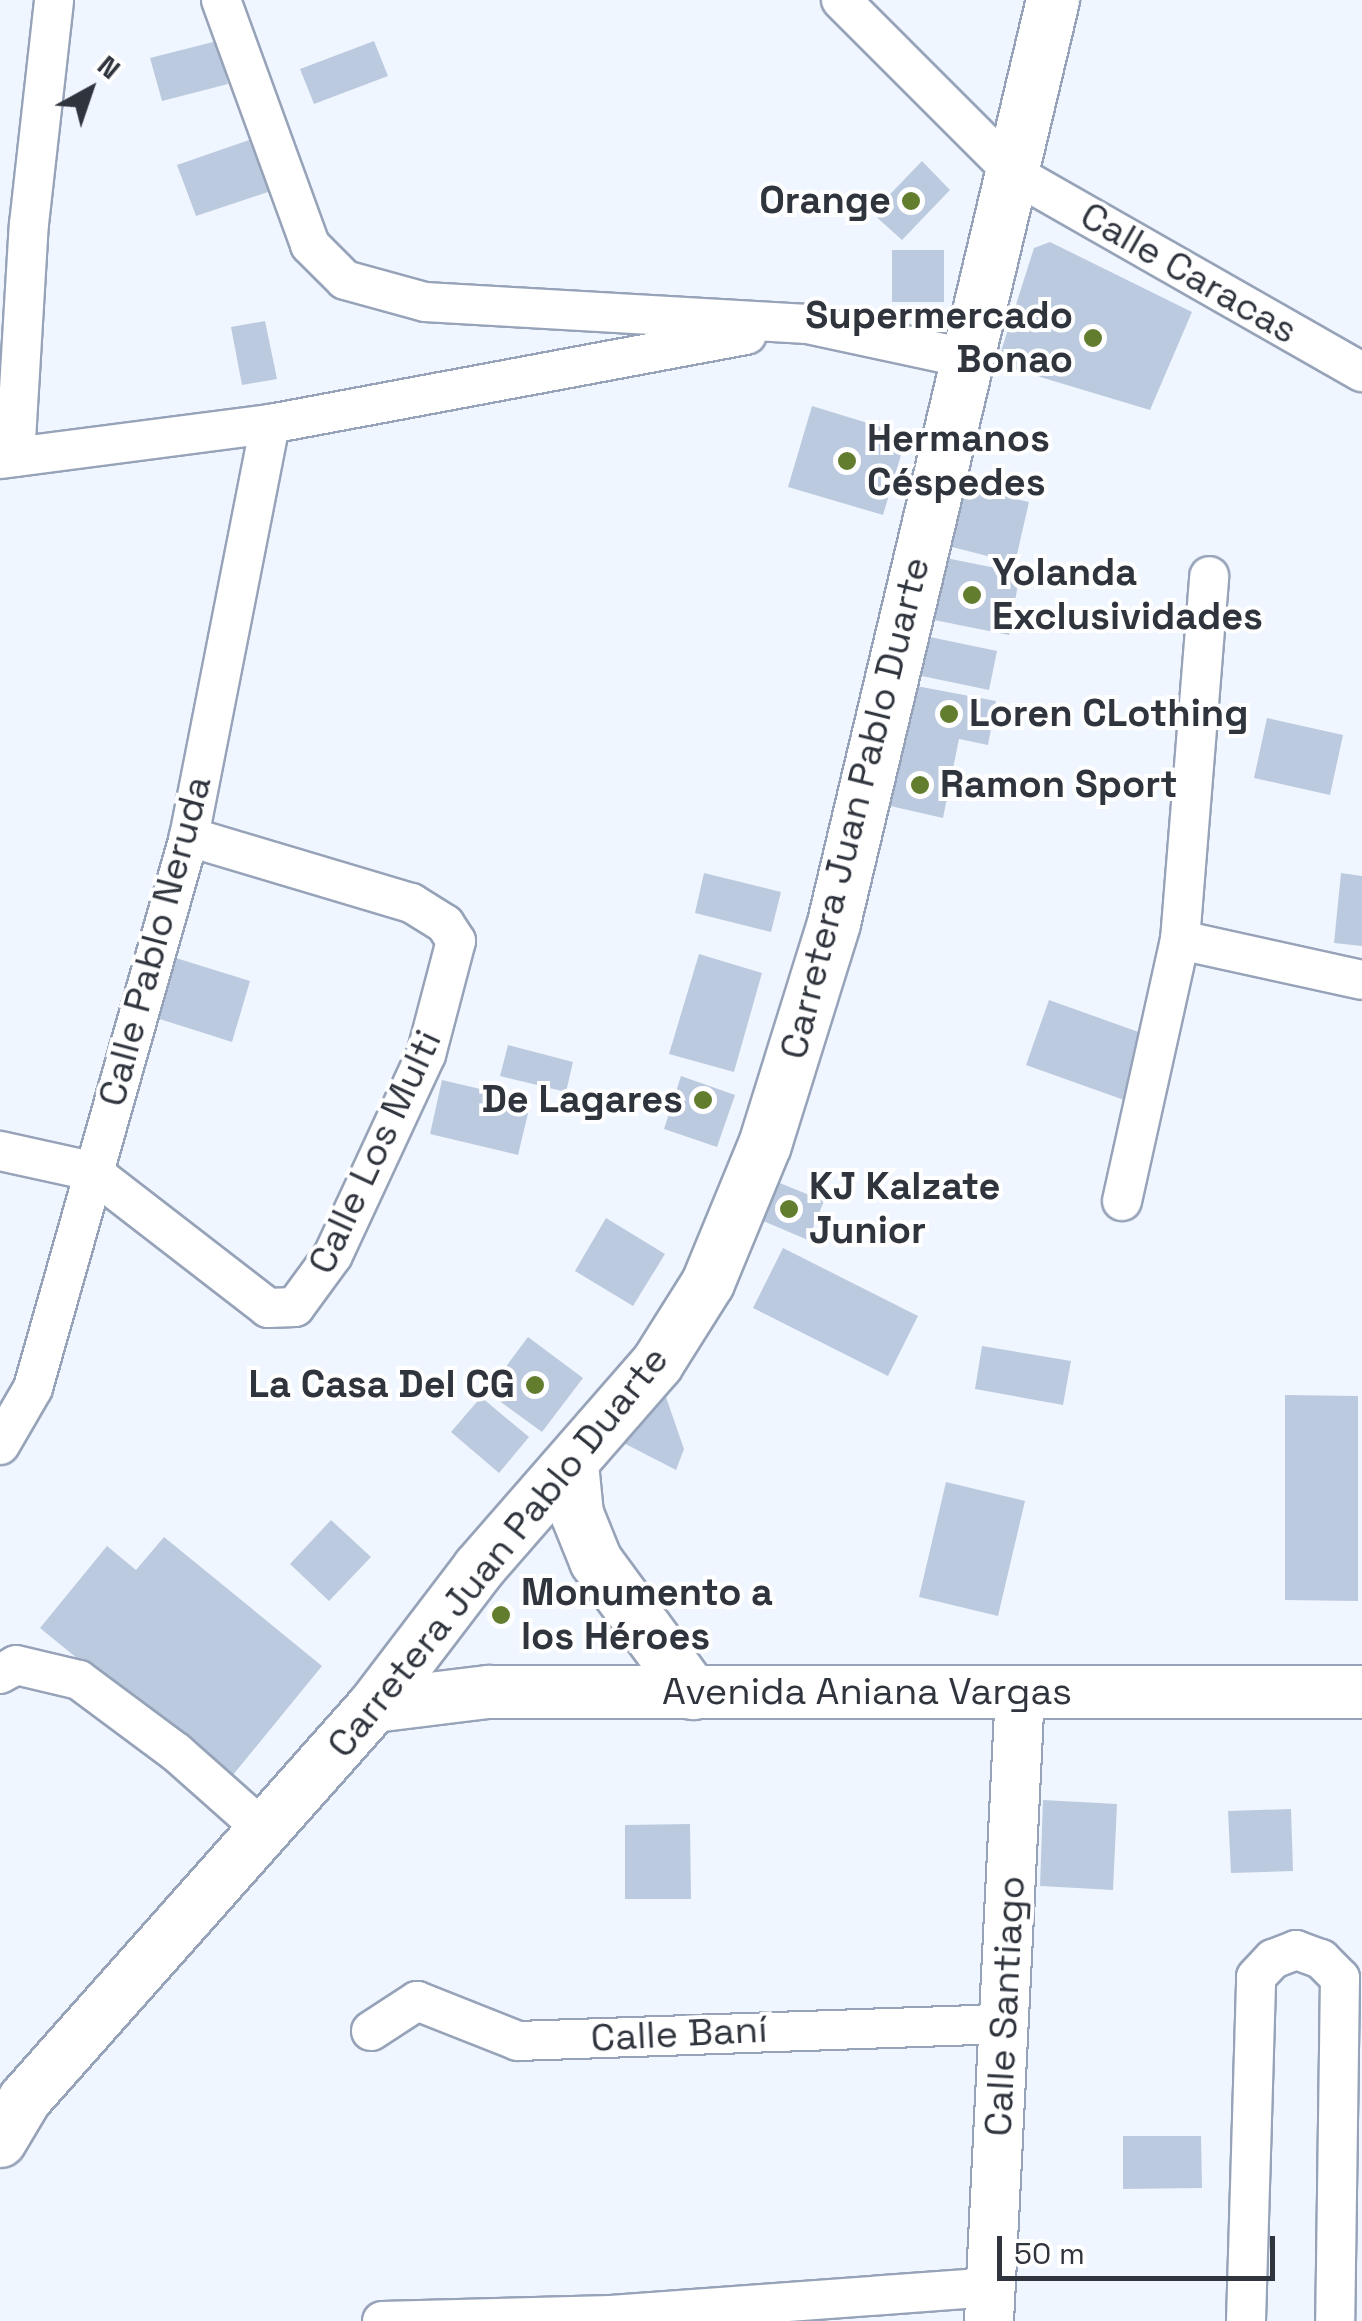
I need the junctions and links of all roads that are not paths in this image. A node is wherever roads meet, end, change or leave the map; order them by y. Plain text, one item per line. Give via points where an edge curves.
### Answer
1 (54, 0) edge
2 (221, 0) edge
3 (841, 0) edge
4 (1053, 0) edge
5 (1016, 175) junction
6 (14, 212) edge
7 (807, 324) junction
8 (966, 358) junction
9 (1362, 372) edge
10 (270, 424) junction
11 (7, 458) edge
12 (1210, 576) dead end
13 (189, 837) junction
14 (1180, 940) junction
15 (1362, 980) edge
16 (0, 1151) edge
17 (91, 1171) junction
18 (1122, 1201) dead end
19 (0, 1444) edge
20 (572, 1464) junction
21 (0, 1674) edge
22 (1020, 1692) junction
23 (1362, 1692) edge
24 (693, 1693) junction
25 (374, 1706) junction
26 (265, 1832) junction
27 (1004, 2024) junction
28 (371, 2032) dead end
29 (8, 2109) edge
30 (990, 2304) edge
31 (610, 2318) edge
32 (382, 2321) edge
33 (1246, 2321) edge
34 (1335, 2321) edge

1 - 6 street
2 - 7 street via 310,245 346,280 425,302
3 - 5 street, Calle Caracas
4 - 5 main road, Carretera Juan Pablo Duarte
5 - 8 main road, Carretera Juan Pablo Duarte
5 - 9 street, Calle Caracas
6 - 11 street
7 - 8 street
7 - 10 street
8 - 20 main road, Carretera Juan Pablo Duarte via 834,923 765,1145 708,1283 657,1364
10 - 11 street
10 - 13 street, Calle Pablo Neruda
12 - 14 street
13 - 17 street, Calle Pablo Neruda
13 - 17 street, Calle Los Multi via 412,904 445,924 457,957 426,1055 366,1190 333,1255 295,1307 283,1312 251,1297
14 - 15 street
14 - 18 street
16 - 17 street, Calle Los Multi
17 - 19 street, Calle Pablo Neruda via 33,1388
20 - 24 main road via 577,1514 596,1561
20 - 25 main road, Carretera Juan Pablo Duarte via 479,1568
21 - 26 street via 16,1665 80,1680 176,1752
22 - 23 main road, Avenida Aniana Vargas
22 - 24 main road, Avenida Aniana Vargas
22 - 27 street, Calle Santiago
24 - 25 main road, Avenida Aniana Vargas via 488,1692
25 - 26 main road, Carretera Juan Pablo Duarte
26 - 29 main road, Carretera Juan Pablo Duarte
27 - 28 street, Calle Baní via 518,2041 417,2001
27 - 30 street, Calle Santiago
30 - 31 street
31 - 32 street
33 - 34 street via 1256,1977 1273,1959 1296,1950 1321,1958 1340,1978

